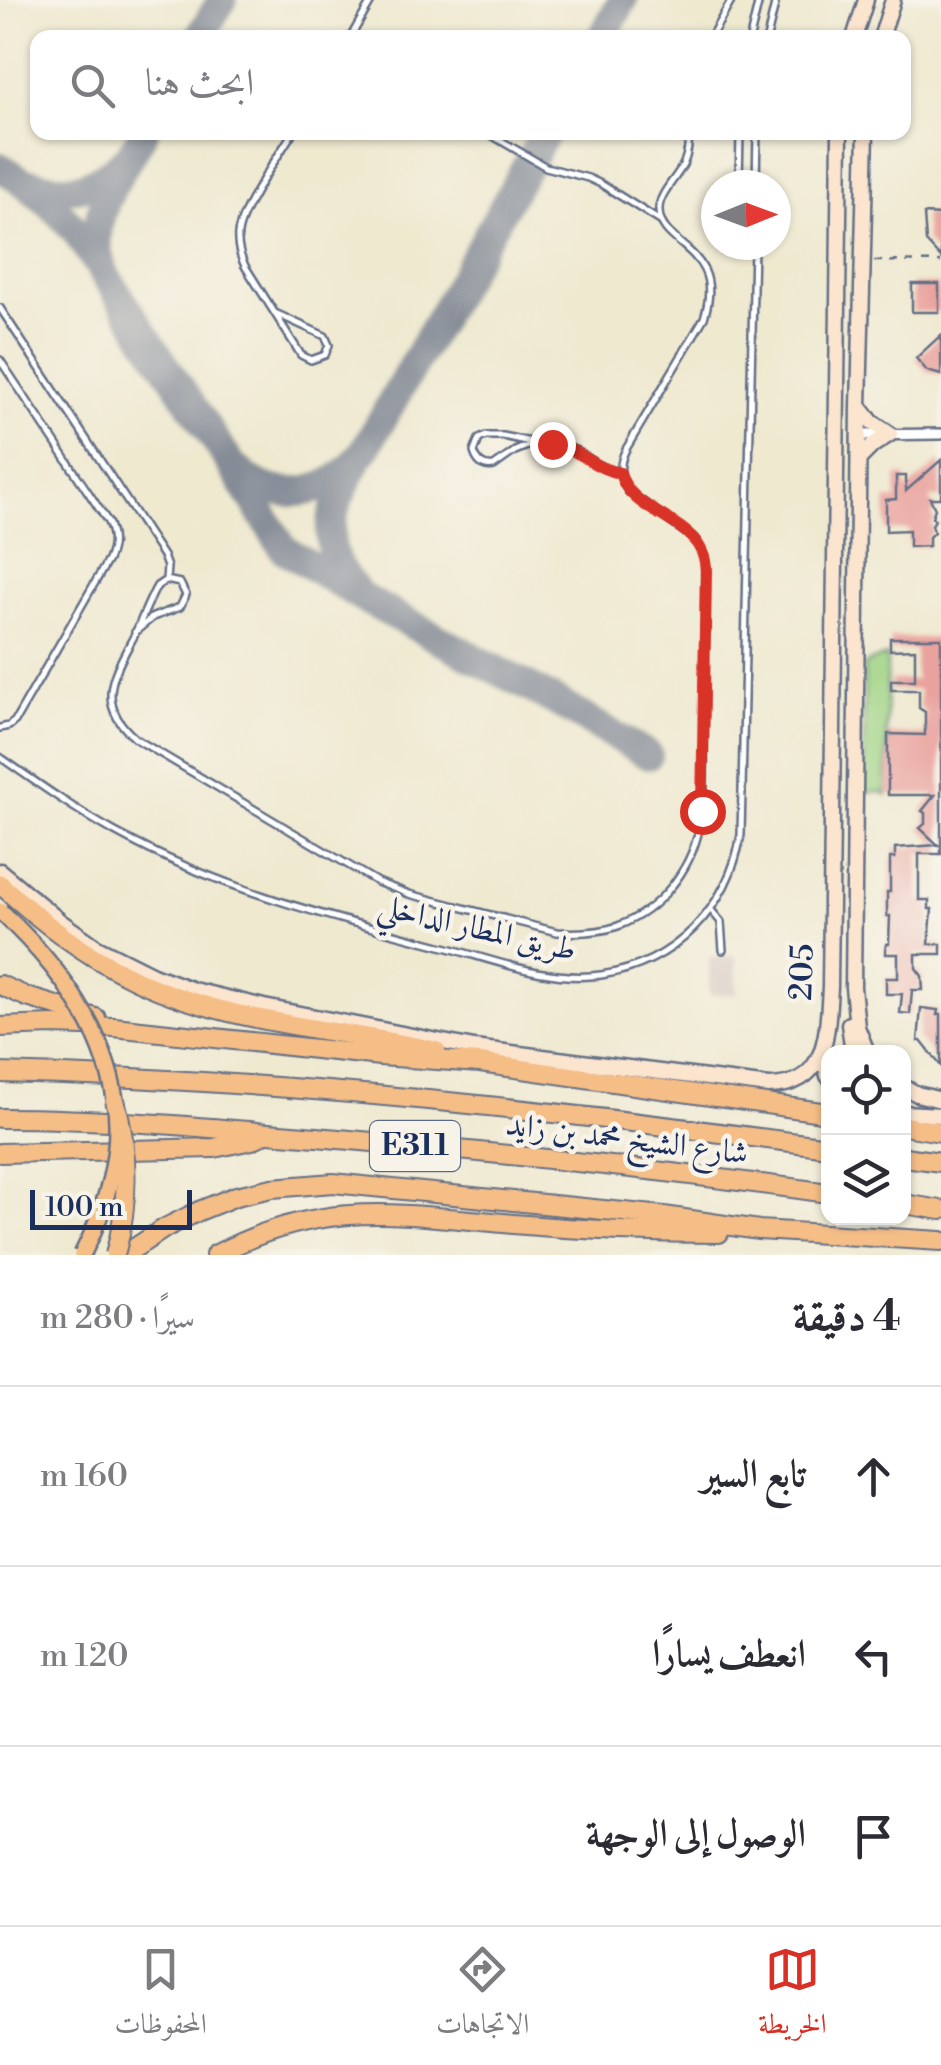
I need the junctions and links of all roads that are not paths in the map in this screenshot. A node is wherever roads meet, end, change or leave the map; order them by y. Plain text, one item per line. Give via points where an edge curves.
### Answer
1 (372, 0) edge
2 (732, 0) edge
3 (759, 0) edge
4 (776, 0) edge
5 (866, 0) edge
6 (892, 0) edge
7 (355, 30) edge
8 (715, 30) edge
9 (752, 30) edge
10 (769, 30) edge
11 (857, 30) edge
12 (883, 30) edge
13 (288, 140) edge
14 (500, 140) edge
15 (688, 140) edge
16 (740, 140) edge
17 (757, 140) edge
18 (840, 140) edge
19 (866, 140) edge
20 (739, 170) edge
21 (756, 170) edge
22 (662, 222) junction
23 (754, 260) edge
24 (0, 308) edge
25 (275, 313) junction
26 (838, 321) junction
27 (0, 360) edge
28 (859, 406) junction
29 (890, 434) junction
30 (941, 434) edge
31 (859, 435) junction
32 (535, 443) junction
33 (860, 459) junction
34 (620, 473) junction
35 (166, 580) junction
36 (135, 632) junction
37 (0, 728) edge
38 (0, 757) edge
39 (0, 871) edge
40 (0, 884) edge
41 (711, 910) junction
42 (0, 912) edge
43 (723, 950) dead end
44 (0, 985) edge
45 (830, 986) junction
46 (852, 987) junction
47 (0, 1027) edge
48 (150, 1030) junction
49 (831, 1045) edge
50 (852, 1045) edge
51 (865, 1045) edge
52 (480, 1063) junction
53 (0, 1073) edge
54 (911, 1090) edge
55 (115, 1100) junction
56 (941, 1100) edge
57 (821, 1111) edge
58 (911, 1113) edge
59 (941, 1115) edge
60 (0, 1118) edge
61 (911, 1127) edge
62 (941, 1132) edge
63 (267, 1133) junction
64 (821, 1146) edge
65 (0, 1153) edge
66 (911, 1158) edge
67 (941, 1162) edge
68 (821, 1192) edge
69 (911, 1205) edge
70 (941, 1210) edge
71 (759, 1230) junction
72 (941, 1241) edge
73 (82, 1255) edge
74 (115, 1255) edge
75 (124, 1255) edge
76 (215, 1255) edge

1 - 7 lane
2 - 8 lane
3 - 9 lane
4 - 10 lane
5 - 11 street
6 - 12 street
13 - 25 lane via 238,233 245,266
14 - 22 lane via 546,167 601,184
15 - 22 lane via 686,158 660,202
16 - 20 lane
17 - 21 lane
18 - 26 street, 205
19 - 28 street, 205
22 - 34 lane via 700,262 708,307 626,449
23 - 41 lane, طريق المطار الداخلي via 742,820 734,865
24 - 35 lane via 163,556
25 - 25 lane via 325,336 326,354 311,360 300,355
26 - 31 street via 846,354 846,426
26 - 45 street, 205
27 - 37 lane via 108,522 113,548 15,721
28 - 29 street
28 - 31 street, 205
29 - 30 street
29 - 31 street
29 - 33 street
31 - 33 street, 205
32 - 32 lane via 487,467 474,452 486,436
32 - 34 lane via 569,447
33 - 46 street, 205
34 - 36 lane via 629,492 696,540 706,570 698,831 666,894 617,926 557,932 392,888 136,739 118,720 110,693
35 - 36 lane
35 - 36 lane via 184,588 184,602
38 - 41 lane, طريق المطار الداخلي via 116,833 206,875 301,909 547,974 597,976 645,963 687,936
39 - 45 street, 205 via 97,946 193,990 474,1048 792,1084 820,1056
40 - 52 highway via 63,938 157,989 239,1014
41 - 43 lane via 721,922
42 - 55 main road, bridge via 74,998
44 - 48 highway via 65,1010
45 - 49 street
46 - 50 street
46 - 51 street, 205
47 - 48 highway
48 - 52 highway
52 - 57 highway
53 - 64 highway, شارع الشيخ محمد بن زايد / E311 via 363,1092
54 - 56 street
55 - 73 main road, bridge via 108,1193
55 - 74 highway, bridge via 125,1169
58 - 59 street
60 - 63 highway, شارع الشيخ محمد بن زايد / E311
61 - 62 highway
63 - 65 highway via 214,1148
63 - 68 highway, شارع الشيخ محمد بن زايد / E311
66 - 67 highway
69 - 70 highway
71 - 72 highway
71 - 75 highway via 363,1184 306,1184 236,1196
71 - 76 highway via 694,1233 338,1215 285,1225

